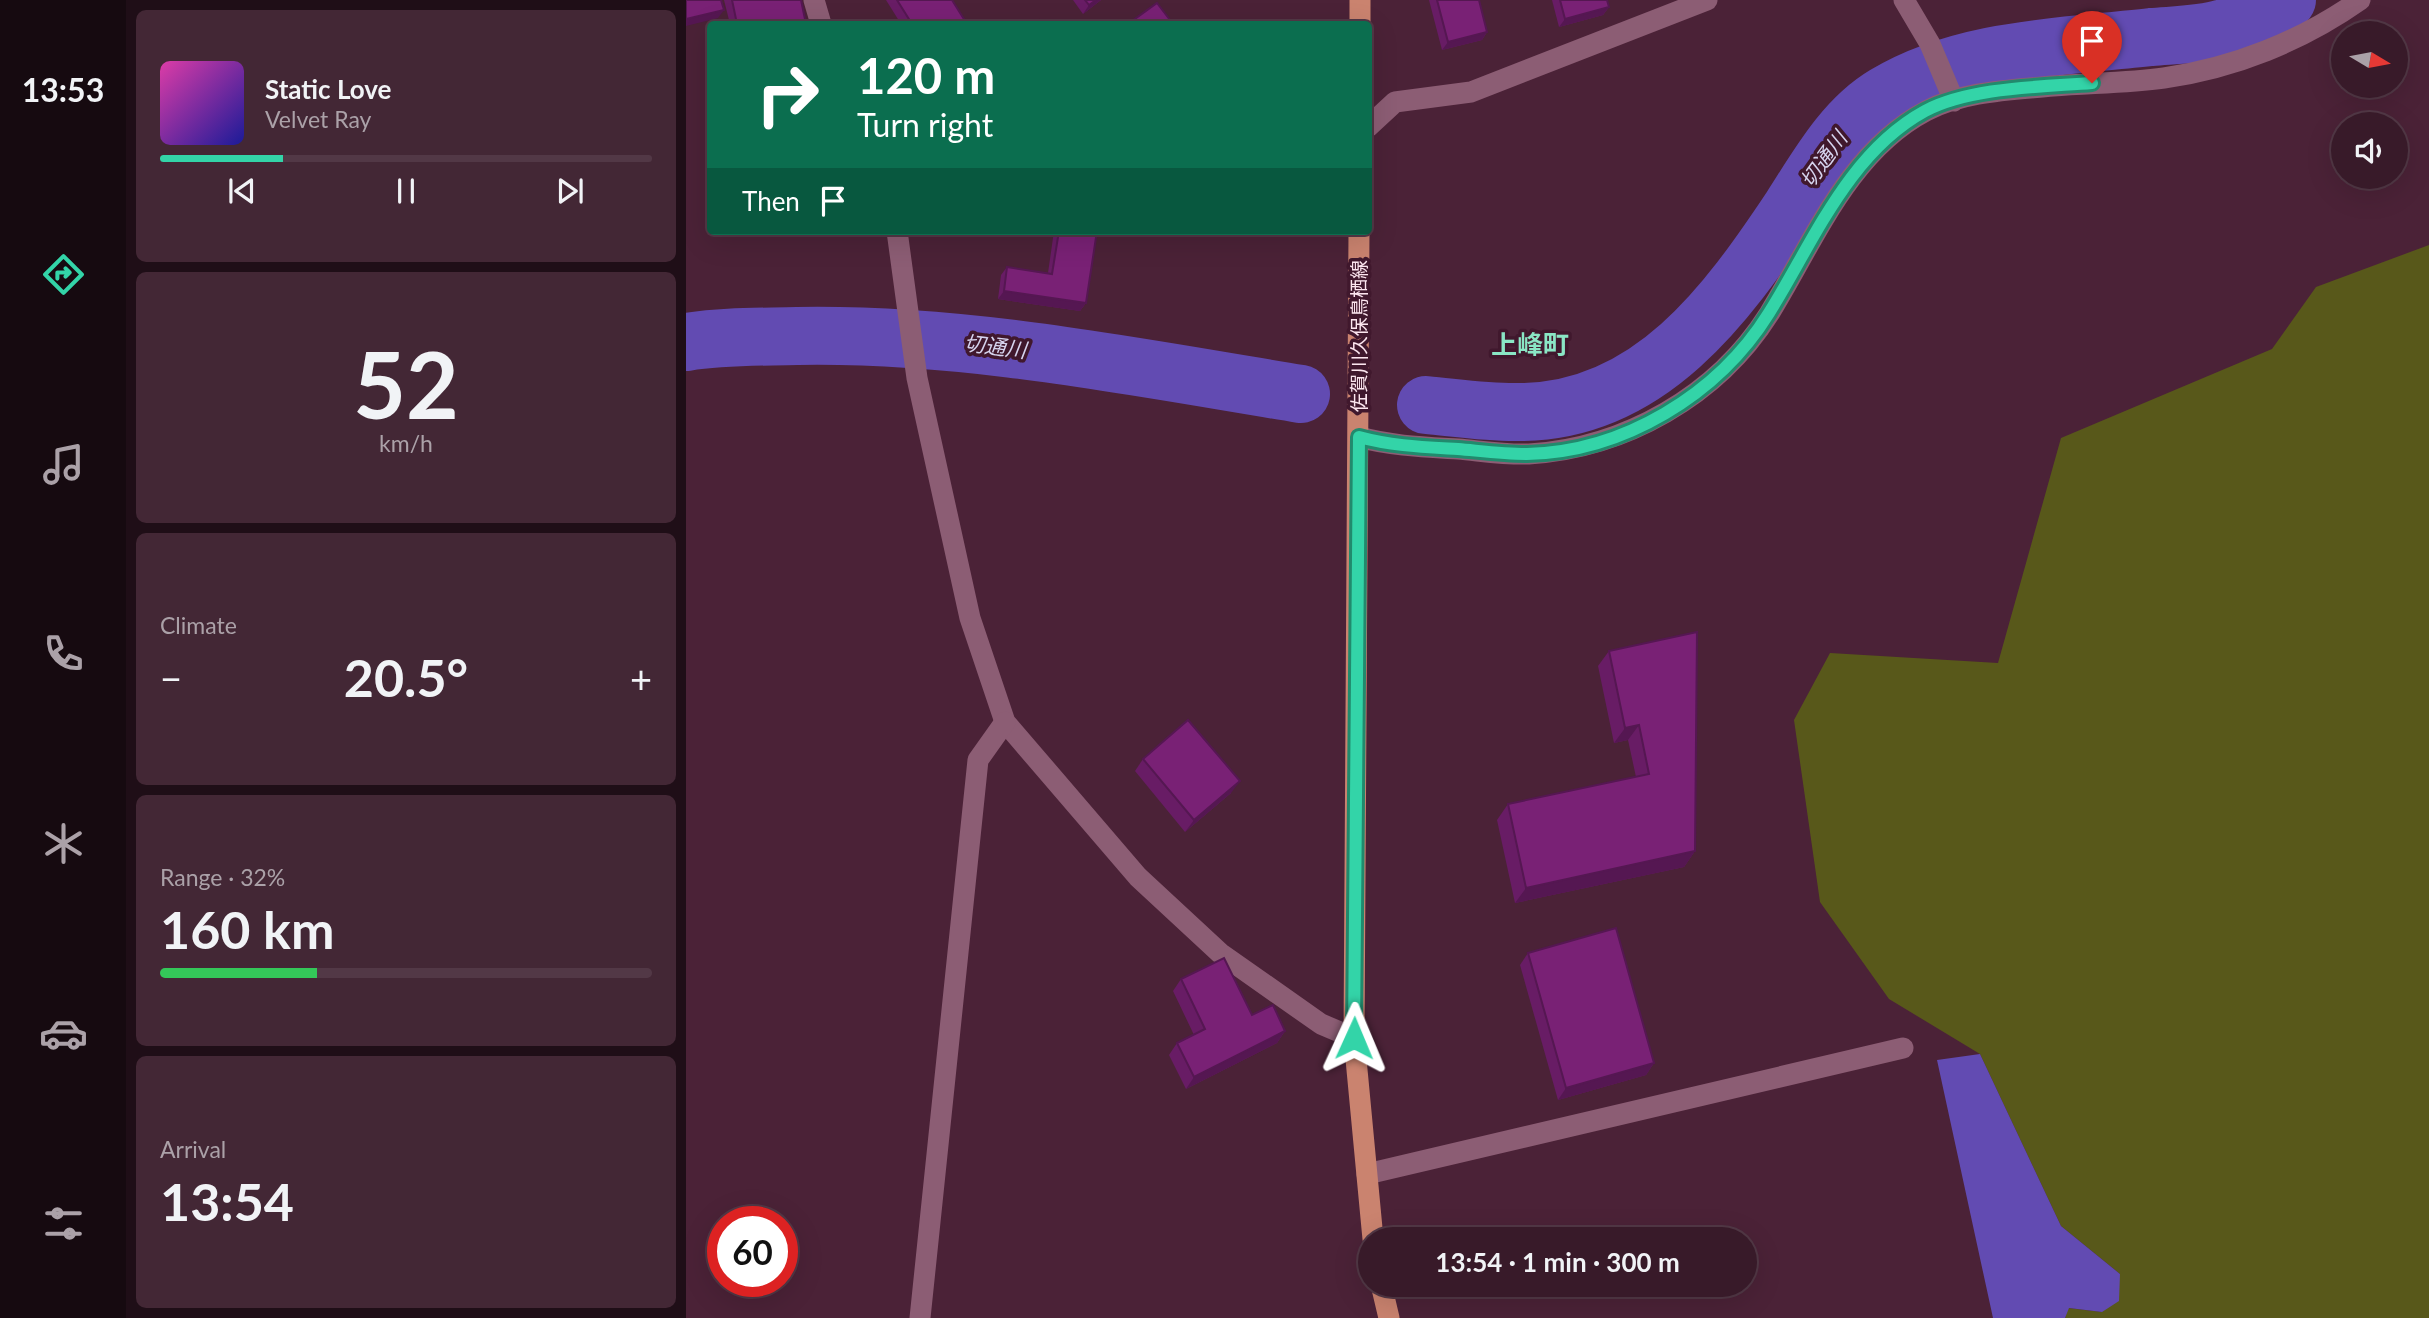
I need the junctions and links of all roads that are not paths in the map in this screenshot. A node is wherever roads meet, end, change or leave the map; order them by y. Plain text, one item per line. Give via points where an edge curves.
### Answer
1 (814, 0) edge
2 (1360, 0) edge
3 (1707, 0) edge
4 (1904, 0) edge
5 (2360, 0) edge
6 (820, 21) edge
7 (1360, 21) edge
8 (1954, 101) junction
9 (1372, 123) edge
10 (898, 235) edge
11 (1360, 235) edge
12 (1359, 437) junction
13 (1005, 722) junction
14 (1354, 1038) junction
15 (1903, 1048) dead end
16 (1367, 1174) junction
17 (1372, 1227) edge
18 (1384, 1297) edge
19 (920, 1318) edge
20 (1389, 1318) edge

1 - 6 street
2 - 7 main road
3 - 9 street via 1471,92 1395,102
4 - 8 street via 1930,44
5 - 8 street via 2281,45 2227,65 2164,78 1995,92
8 - 12 street via 1926,110 1864,162 1792,269 1769,314 1735,358 1665,414 1587,445 1528,454 1390,445
10 - 13 street via 917,377 970,618
11 - 12 main road, 佐賀川久保鳥栖線
12 - 14 main road, 佐賀川久保鳥栖線
13 - 14 street via 1138,877 1220,953 1321,1024
13 - 19 street via 978,760
14 - 16 main road, 佐賀川久保鳥栖線
15 - 16 street
16 - 17 main road, 佐賀川久保鳥栖線
18 - 20 main road

